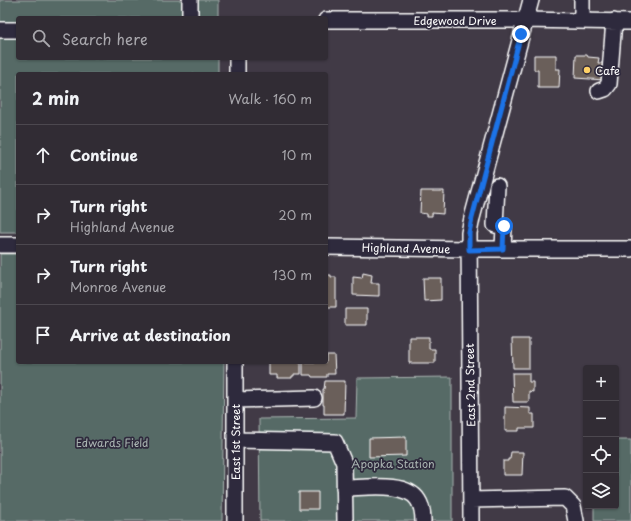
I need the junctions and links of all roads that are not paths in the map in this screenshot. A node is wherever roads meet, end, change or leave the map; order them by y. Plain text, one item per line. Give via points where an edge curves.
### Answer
1 (190, 0) edge
2 (531, 0) edge
3 (582, 0) edge
4 (190, 16) edge
5 (328, 20) edge
6 (525, 20) junction
7 (582, 21) junction
8 (614, 21) junction
9 (631, 22) edge
10 (0, 30) edge
11 (16, 30) edge
12 (237, 60) edge
13 (237, 72) edge
14 (599, 91) dead end
15 (497, 186) dead end
16 (0, 245) edge
17 (16, 245) edge
18 (328, 246) edge
19 (503, 249) junction
20 (631, 249) edge
21 (469, 250) junction
22 (235, 364) edge
23 (314, 398) dead end
24 (235, 400) junction
25 (235, 440) junction
26 (344, 488) junction
27 (471, 500) junction
28 (235, 521) edge
29 (345, 521) edge
30 (423, 521) edge
31 (471, 521) edge
32 (576, 521) edge

1 - 4 street
2 - 6 street, East 2nd Street
3 - 7 street
5 - 6 street, Edgewood Drive
6 - 7 street, Edgewood Drive
6 - 21 street, East 2nd Street via 472,218
7 - 8 street, Edgewood Drive
8 - 9 street, Edgewood Drive
8 - 14 street via 609,84
10 - 11 street
12 - 13 street
15 - 19 street via 495,225 504,226
16 - 17 street
18 - 21 street, Highland Avenue
19 - 20 street, Highland Avenue
19 - 21 street, Highland Avenue
21 - 27 street, East 2nd Street
22 - 24 street, East 1st Street
23 - 24 street
24 - 25 street, East 1st Street
25 - 26 street via 335,442 344,463
25 - 28 street, East 1st Street
26 - 29 street
26 - 30 street via 390,487 405,490 418,499
27 - 31 street, East 2nd Street
27 - 32 street via 565,498 573,506

